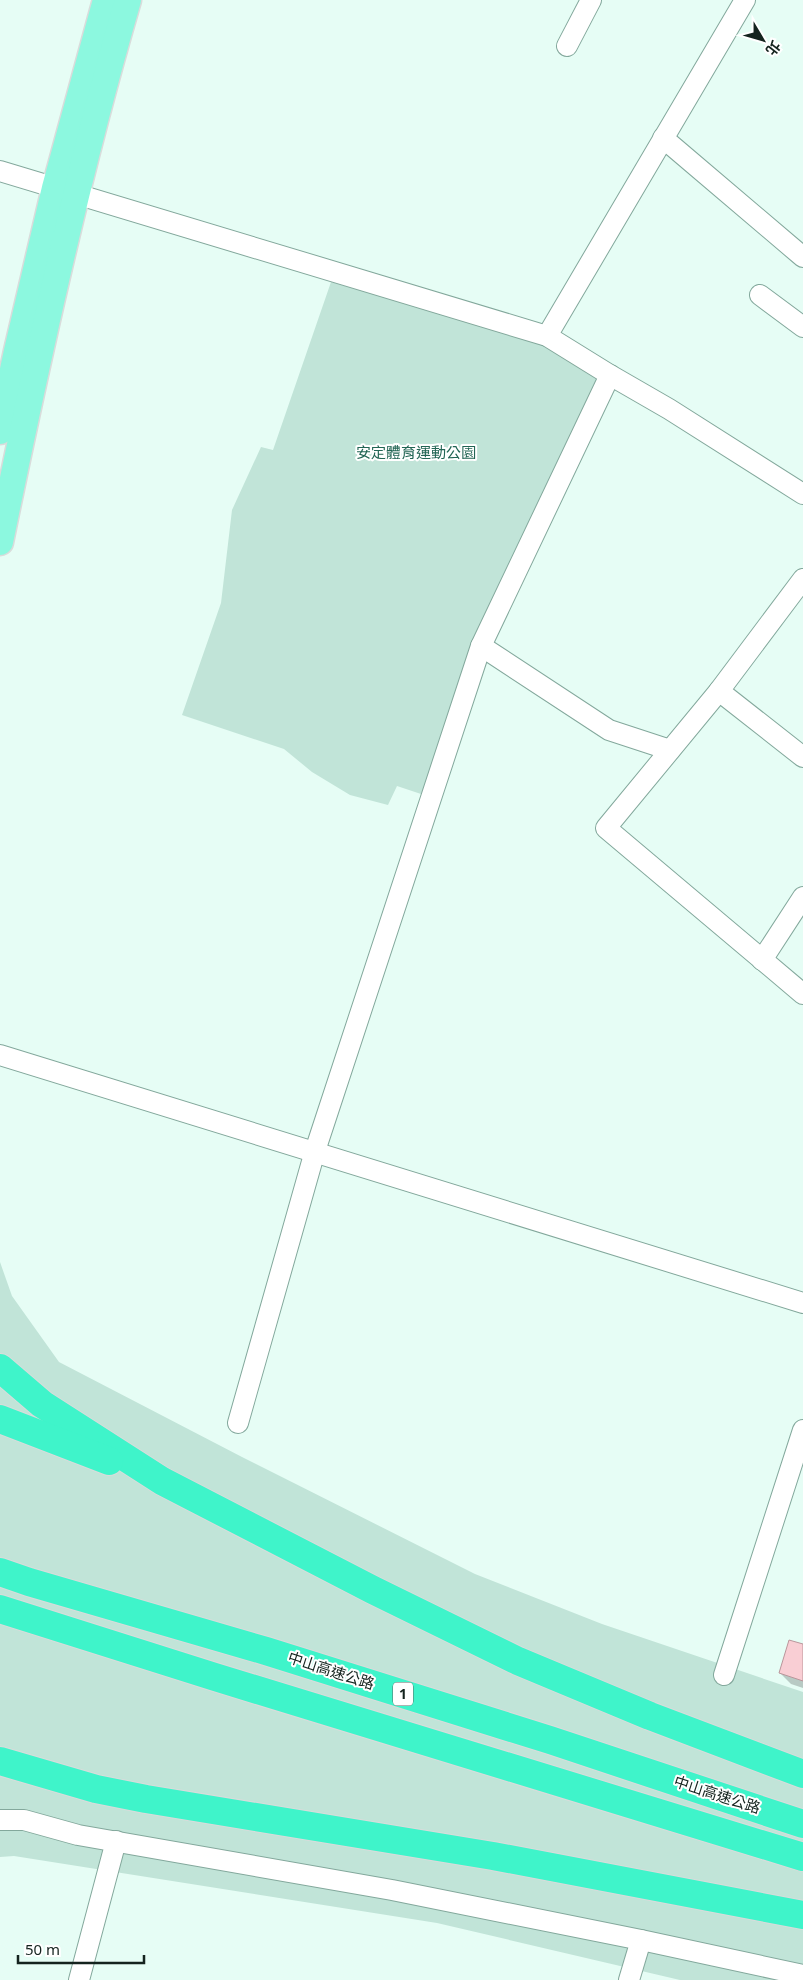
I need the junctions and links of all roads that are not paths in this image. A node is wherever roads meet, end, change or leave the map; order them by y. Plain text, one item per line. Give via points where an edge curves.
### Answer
1 (106, 0) edge
2 (128, 0) edge
3 (591, 0) edge
4 (745, 0) edge
5 (567, 46) dead end
6 (663, 138) junction
7 (0, 171) edge
8 (65, 190) junction
9 (803, 257) edge
10 (760, 295) dead end
11 (803, 328) edge
12 (547, 336) junction
13 (610, 375) junction
14 (0, 431) edge
15 (803, 494) edge
16 (0, 542) edge
17 (803, 579) edge
18 (481, 646) junction
19 (719, 691) junction
20 (670, 750) junction
21 (803, 756) edge
22 (803, 897) edge
23 (762, 960) junction
24 (803, 994) edge
25 (0, 1055) edge
26 (315, 1152) junction
27 (803, 1303) edge
28 (0, 1368) edge
29 (0, 1419) edge
30 (238, 1422) dead end
31 (803, 1430) edge
32 (162, 1481) junction
33 (0, 1572) edge
34 (0, 1609) edge
35 (724, 1675) dead end
36 (0, 1761) edge
37 (803, 1774) edge
38 (0, 1781) edge
39 (96, 1789) junction
40 (0, 1820) edge
41 (803, 1824) edge
42 (116, 1841) junction
43 (803, 1857) edge
44 (803, 1915) edge
45 (641, 1940) junction
46 (803, 1975) edge
47 (79, 1980) edge
48 (629, 1980) edge

1 - 8 main road
2 - 8 main road
3 - 5 lane
4 - 6 lane
6 - 9 lane
6 - 12 lane
7 - 8 lane
8 - 12 lane
8 - 14 main road via 16,351
8 - 16 main road via 35,373
10 - 11 lane
12 - 13 lane
13 - 15 lane
13 - 18 lane
17 - 19 lane
18 - 20 lane via 609,730
18 - 26 lane
19 - 20 lane
19 - 21 lane
20 - 23 lane via 606,828
22 - 23 lane
23 - 24 lane
25 - 26 lane
26 - 27 lane
26 - 30 lane
28 - 32 highway via 42,1404
29 - 32 highway
31 - 35 lane
32 - 37 highway via 518,1661
33 - 41 highway, 中山高速公路 / 1 via 266,1651
34 - 43 highway
36 - 39 highway
38 - 39 highway via 27,1781 72,1792
39 - 44 highway via 492,1856
40 - 42 lane via 24,1820 78,1835
42 - 45 lane via 392,1890
42 - 47 lane
45 - 46 lane
45 - 48 lane

